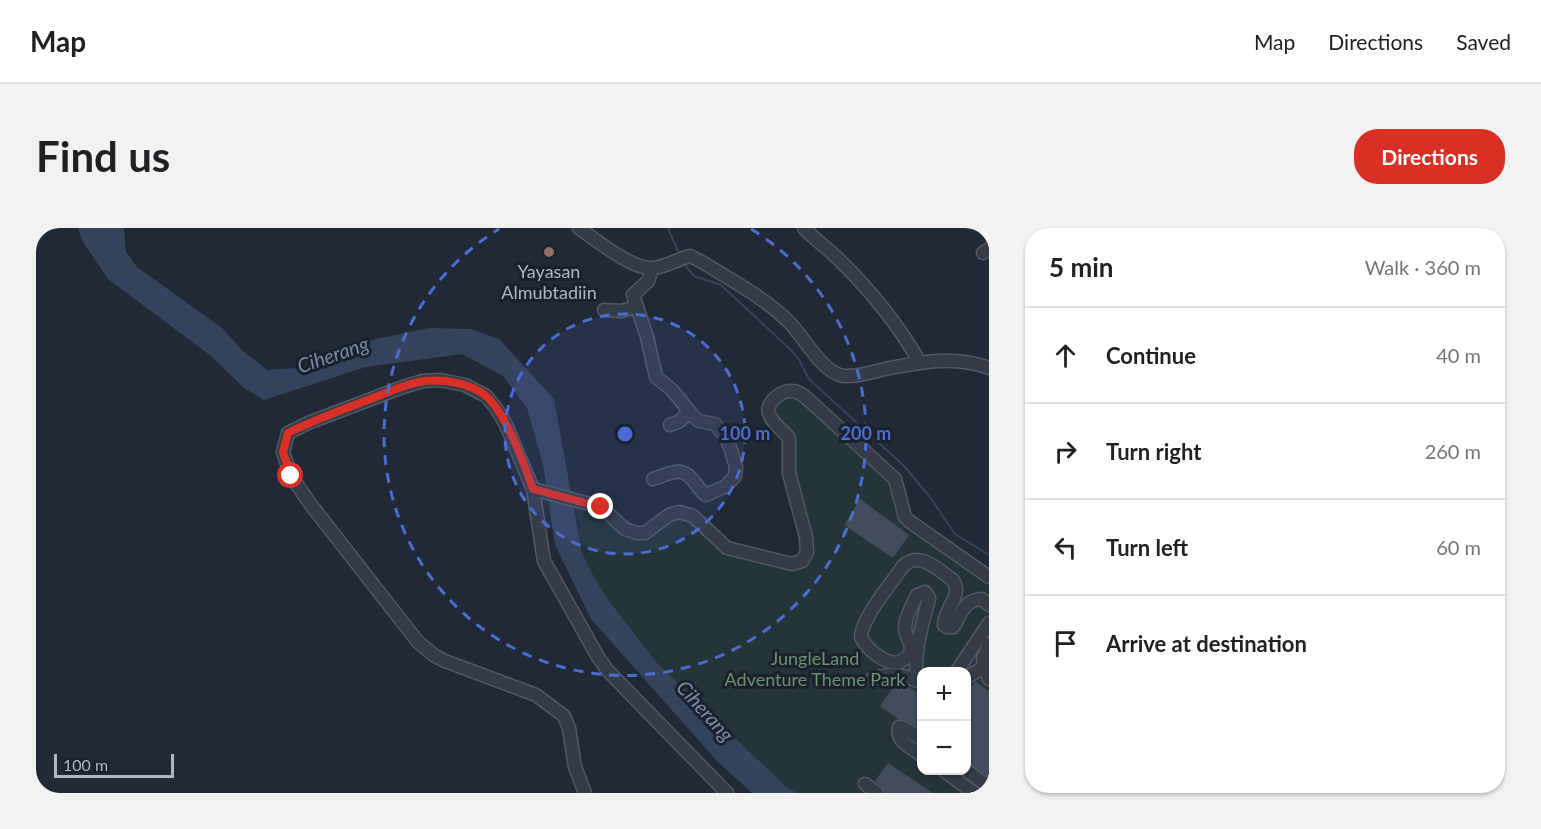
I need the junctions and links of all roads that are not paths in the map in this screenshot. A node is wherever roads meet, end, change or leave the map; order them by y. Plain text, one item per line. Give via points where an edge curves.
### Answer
1 (579, 228) edge
2 (804, 228) edge
3 (652, 268) junction
4 (637, 307) junction
5 (604, 310) dead end
6 (920, 363) junction
7 (989, 368) edge
8 (689, 412) junction
9 (670, 425) dead end
10 (653, 479) dead end
11 (539, 490) junction
12 (989, 577) edge
13 (989, 605) edge
14 (989, 623) edge
15 (989, 644) edge
16 (960, 667) edge
17 (987, 673) edge
18 (917, 676) edge
19 (971, 677) edge
20 (872, 679) dead end
21 (917, 682) edge
22 (917, 736) edge
23 (917, 752) edge
24 (949, 775) edge
25 (966, 775) edge
26 (971, 775) edge
27 (865, 784) dead end
28 (963, 785) junction
29 (989, 787) edge
30 (585, 793) edge
31 (727, 793) edge
32 (877, 793) edge
33 (974, 793) edge

1 - 3 street via 628,260
2 - 6 street via 873,298 903,334
3 - 4 street via 648,281 633,294
3 - 6 street via 692,257 702,262 778,312 837,374 862,375
4 - 5 street
4 - 8 street via 654,374
6 - 7 street via 962,361
8 - 9 street
8 - 10 street via 721,429 734,459 735,476 726,486 706,495 683,472
11 - 12 street via 601,507 626,530 637,533 645,533 679,512 693,516 727,548 792,564 802,561 807,552 806,537 789,473 789,438 769,412 774,398 793,391 812,403 895,479 909,521
11 - 30 street via 506,425 486,396 465,385 440,380 403,387 308,423 288,433 284,444 291,476 418,642 445,662 536,695 564,716
11 - 31 street via 544,561 598,657
13 - 18 street via 982,599 969,601 955,624 947,627 944,619 957,593 953,580 921,559 903,566 870,615 861,637 870,650 888,661 898,663 905,659 911,645 905,624 918,596 926,592 929,598 920,628
14 - 16 street
15 - 17 street via 983,659
17 - 19 street
20 - 21 street via 904,674
22 - 23 street via 905,728 898,729 902,741
24 - 28 street
25 - 28 street
26 - 29 street
27 - 32 street
28 - 33 street

